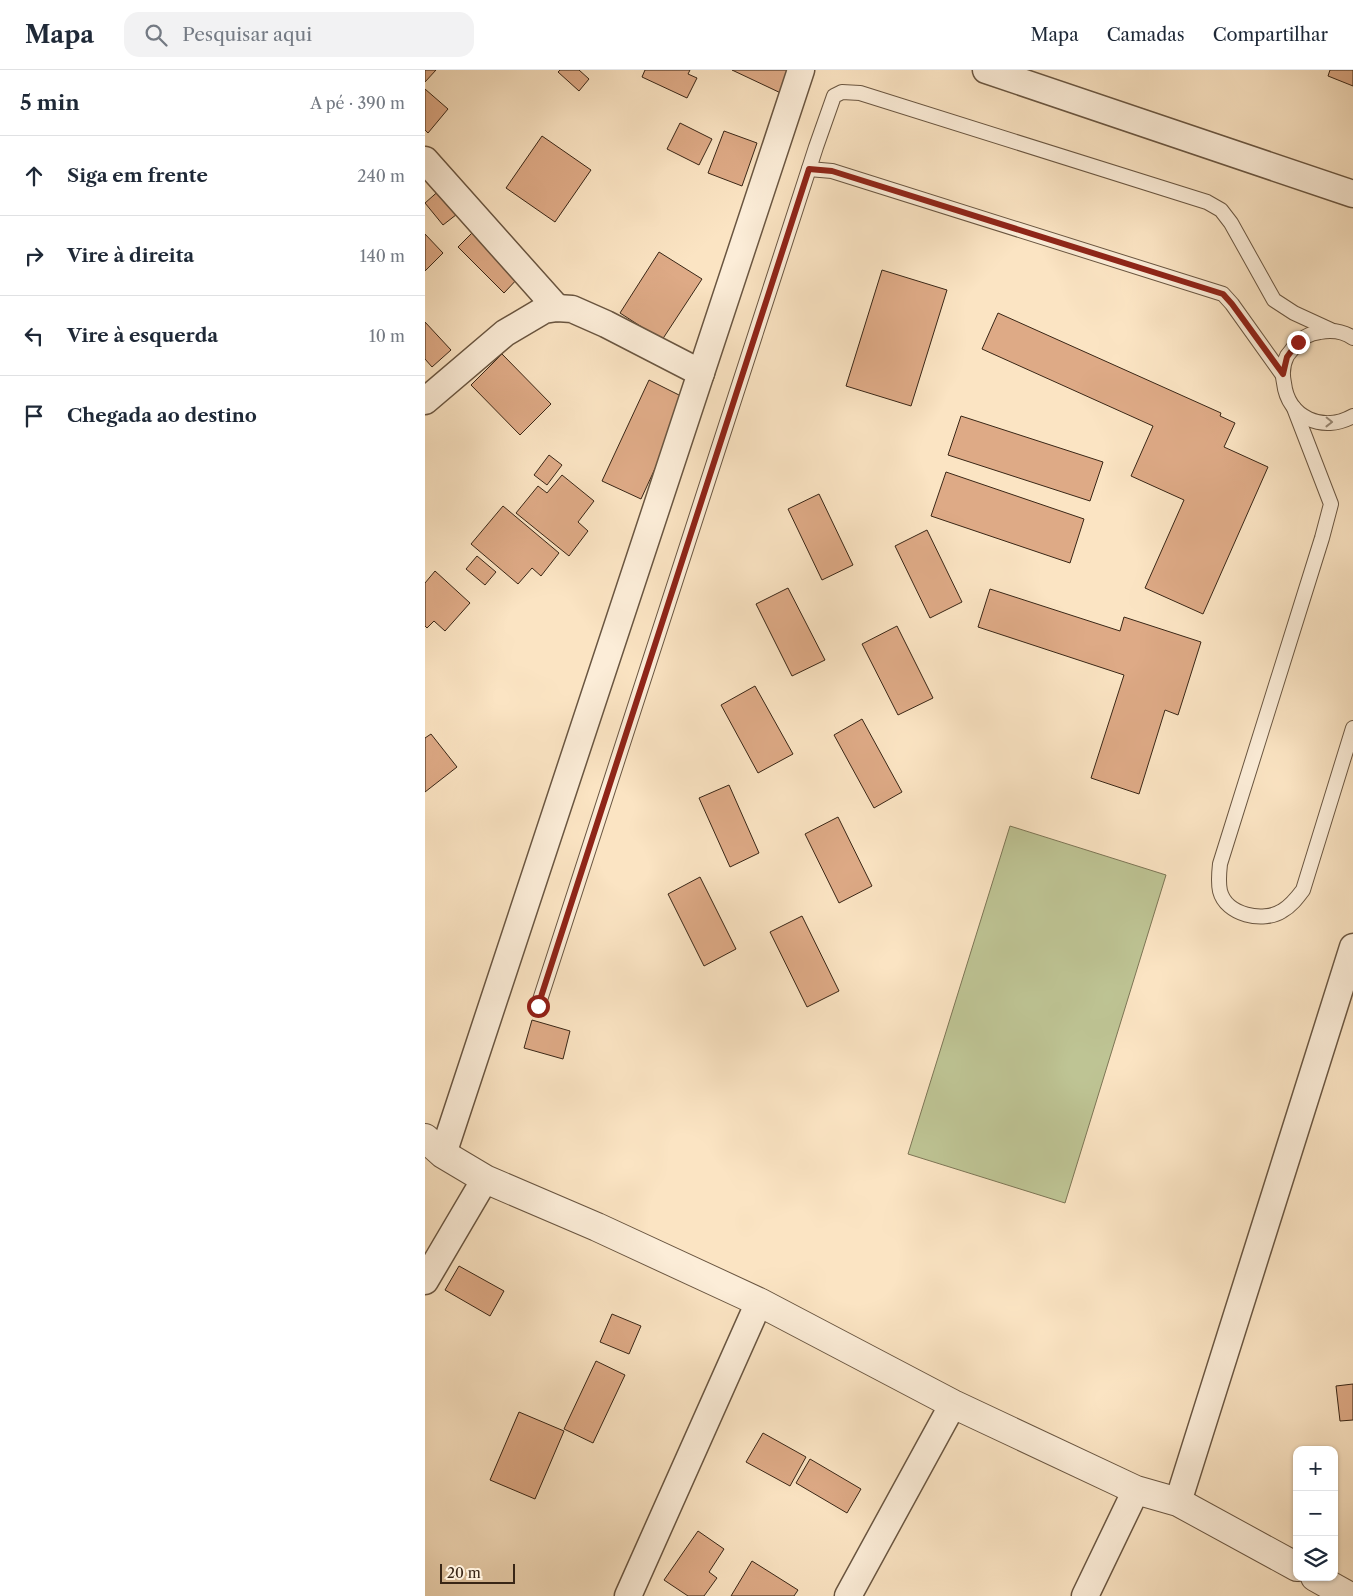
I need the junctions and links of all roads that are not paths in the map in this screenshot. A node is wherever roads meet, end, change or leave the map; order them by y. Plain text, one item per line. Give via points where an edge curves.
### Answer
1 (801, 70) edge
2 (986, 70) edge
3 (425, 160) edge
4 (809, 169) junction
5 (1353, 194) edge
6 (557, 308) junction
7 (1331, 330) junction
8 (1351, 335) edge
9 (701, 373) junction
10 (1283, 374) junction
11 (425, 401) edge
12 (1294, 408) junction
13 (1353, 416) edge
14 (1353, 728) edge
15 (1353, 947) edge
16 (538, 1006) dead end
17 (434, 1146) edge
18 (485, 1178) junction
19 (425, 1281) edge
20 (759, 1302) junction
21 (953, 1404) junction
22 (1137, 1490) junction
23 (1178, 1502) junction
24 (1293, 1565) edge
25 (1322, 1581) edge
26 (628, 1596) edge
27 (848, 1596) edge
28 (1085, 1596) edge
29 (1349, 1596) edge

1 - 9 street
2 - 5 street
3 - 6 street
4 - 7 lane via 834,96 842,92 869,96 1214,205 1231,223 1274,300
4 - 10 lane via 842,174 1223,294
4 - 16 lane
6 - 9 street via 572,309 606,324
6 - 11 street via 544,310 505,333
7 - 8 lane
7 - 10 lane via 1313,333 1298,342 1287,357
9 - 17 street
10 - 12 lane via 1285,392
12 -> 13 lane via 1308,419 1325,424 1343,422
12 - 14 lane via 1331,504 1220,864 1220,891 1228,905 1250,916 1271,916 1282,912 1303,890
15 - 23 street
17 - 18 street
18 - 19 street
18 - 20 street
20 - 21 street
20 - 26 street
21 - 22 street
21 - 27 street
22 - 23 street
22 - 28 street
23 - 24 street
25 - 29 street

